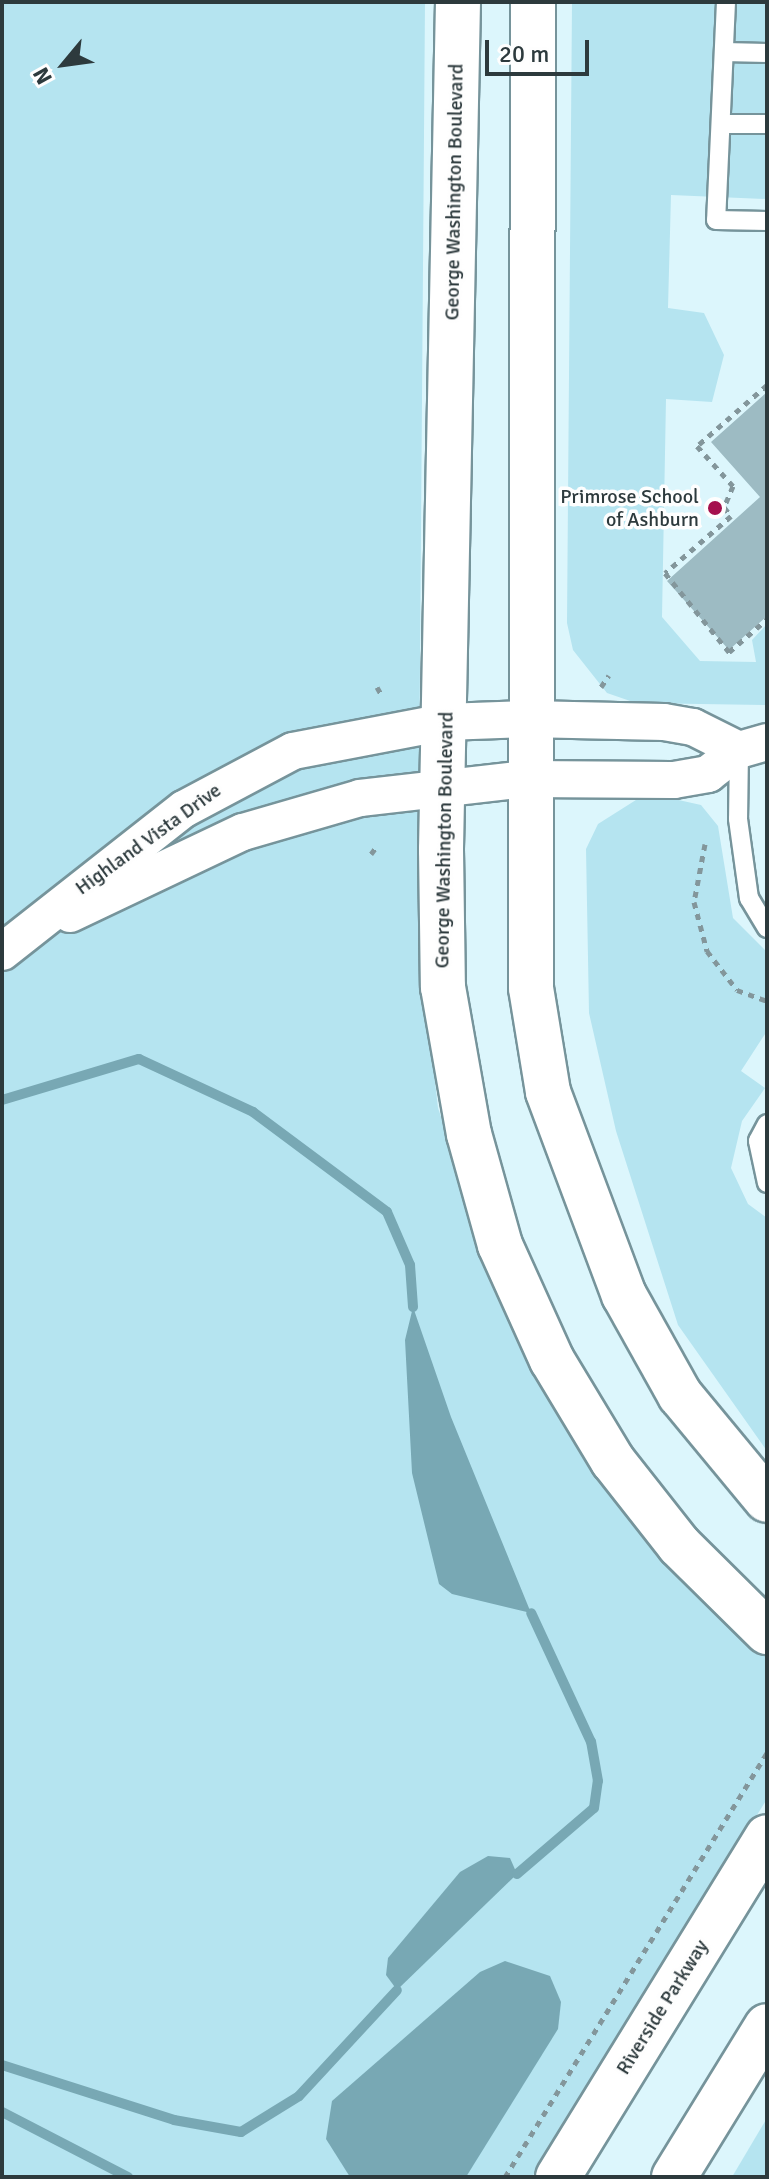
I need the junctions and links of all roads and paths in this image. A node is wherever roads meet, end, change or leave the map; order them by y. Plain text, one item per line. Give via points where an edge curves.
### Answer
1 (458, 2) edge
2 (533, 2) edge
3 (726, 2) edge
4 (724, 52) junction
5 (767, 53) edge
6 (724, 124) junction
7 (767, 124) edge
8 (767, 221) edge
9 (767, 385) edge
10 (767, 619) edge
11 (609, 675) dead end
12 (377, 687) dead end
13 (601, 688) dead end
14 (381, 694) dead end
15 (527, 719) junction
16 (445, 722) junction
17 (753, 746) edge
18 (527, 779) junction
19 (443, 788) junction
20 (705, 844) dead end
21 (377, 846) dead end
22 (371, 854) dead end
23 (767, 928) edge
24 (9, 947) edge
25 (767, 1001) edge
26 (767, 1124) edge
27 (767, 1183) edge
28 (767, 1500) edge
29 (767, 1632) edge
30 (767, 1752) edge
31 (767, 1837) edge
32 (767, 2026) edge
33 (505, 2177) edge
34 (558, 2177) edge
35 (674, 2177) edge

1 - 16 street, George Washington Boulevard
2 - 15 street
3 - 4 lane
4 - 5 lane
4 - 6 lane
6 - 7 lane
6 - 8 lane via 716,220
9 - 10 path via 697,446 733,486 724,507 731,516 665,573 729,652
11 - 13 path
12 - 14 path
15 - 16 street, Highland Vista Drive
15 - 17 street, Highland Vista Drive via 664,722
15 - 18 street
16 - 19 street, George Washington Boulevard
16 - 24 street, Highland Vista Drive via 293,751 232,778 108,864
17 - 18 street, Highland Vista Drive via 708,774 674,780
17 - 23 lane via 745,870 752,906
18 - 19 street, Highland Vista Drive
18 - 28 street via 531,988 548,1092 578,1187 624,1295 680,1395
19 - 24 street, Highland Vista Drive via 360,798 243,832
19 - 29 street, George Washington Boulevard via 443,987 469,1134 500,1245 552,1360 613,1461 679,1545
20 - 25 path via 694,902 707,951 737,990
21 - 22 path
26 - 27 lane via 758,1141
30 - 33 path
31 - 34 street, Riverside Parkway
32 - 35 street

